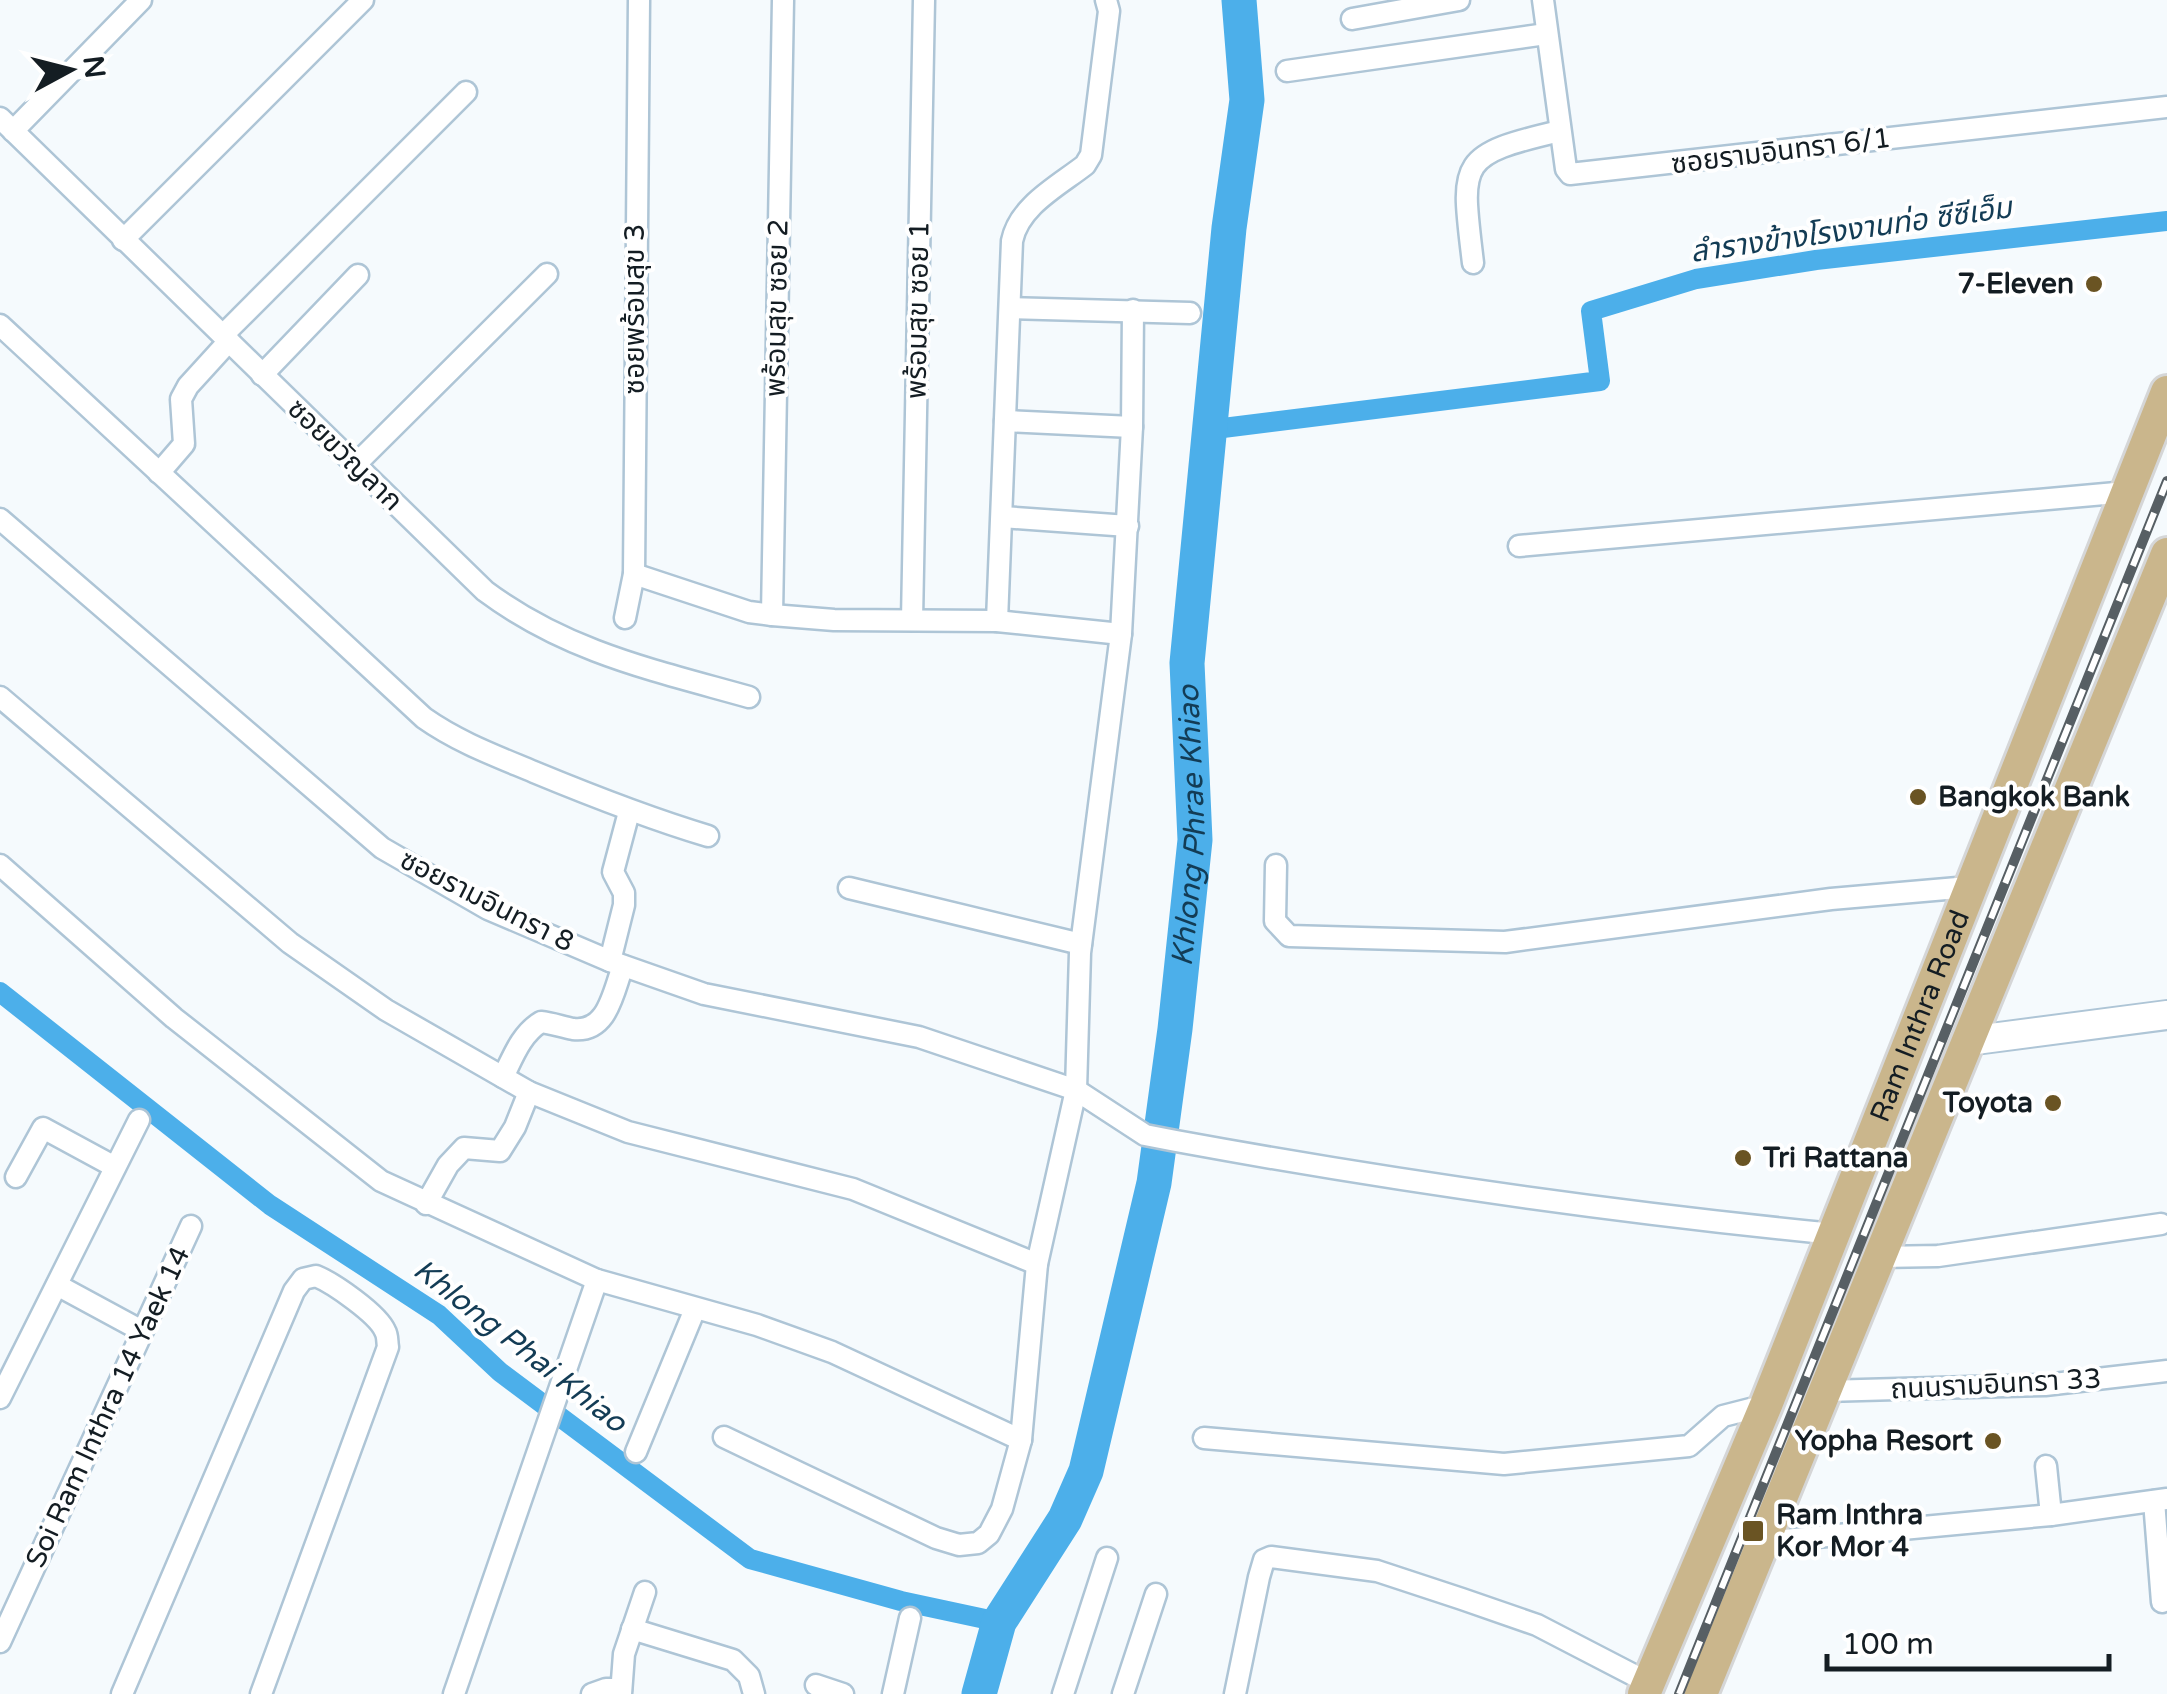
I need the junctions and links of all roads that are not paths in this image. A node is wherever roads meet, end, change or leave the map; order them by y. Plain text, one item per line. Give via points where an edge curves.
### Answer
1 (141, 0) edge
2 (363, 0) edge
3 (639, 0) edge
4 (783, 0) edge
5 (924, 0) edge
6 (1106, 0) edge
7 (1459, 0) edge
8 (1544, 0) edge
9 (1352, 19) dead end
10 (1546, 34) junction
11 (1287, 71) dead end
12 (466, 92) dead end
13 (2167, 107) edge
14 (7, 124) edge
15 (1560, 132) junction
16 (123, 240) junction
17 (1473, 263) dead end
18 (547, 274) dead end
19 (358, 275) dead end
20 (1010, 308) junction
21 (1133, 310) junction
22 (1190, 313) dead end
23 (0, 325) edge
24 (226, 338) junction
25 (262, 375) junction
26 (2167, 392) edge
27 (1005, 420) junction
28 (1132, 428) junction
29 (354, 465) junction
30 (159, 473) junction
31 (2127, 492) junction
32 (1002, 517) junction
33 (0, 519) edge
34 (1128, 526) junction
35 (1519, 546) dead end
36 (2167, 554) edge
37 (634, 574) junction
38 (772, 615) junction
39 (626, 618) dead end
40 (912, 620) junction
41 (997, 621) junction
42 (1121, 634) junction
43 (0, 697) edge
44 (749, 697) dead end
45 (629, 812) junction
46 (708, 836) dead end
47 (1276, 864) dead end
48 (0, 866) edge
49 (849, 888) dead end
50 (1969, 888) junction
51 (1082, 944) junction
52 (616, 964) junction
53 (2167, 1015) edge
54 (1968, 1041) junction
55 (503, 1077) junction
56 (1076, 1090) junction
57 (529, 1092) junction
58 (139, 1120) dead end
59 (115, 1167) junction
60 (16, 1177) dead end
61 (426, 1204) junction
62 (2161, 1224) dead end
63 (191, 1226) dead end
64 (1834, 1234) junction
65 (1879, 1257) junction
66 (1037, 1264) junction
67 (597, 1280) junction
68 (56, 1285) junction
69 (695, 1308) junction
70 (142, 1331) junction
71 (2167, 1371) edge
72 (1825, 1392) junction
73 (0, 1398) edge
74 (1766, 1405) junction
75 (724, 1437) dead end
76 (1204, 1438) dead end
77 (1020, 1440) junction
78 (636, 1452) dead end
79 (2046, 1466) dead end
80 (2160, 1500) edge
81 (2051, 1515) junction
82 (1763, 1542) junction
83 (1108, 1558) dead end
84 (645, 1592) dead end
85 (1156, 1594) dead end
86 (2162, 1602) dead end
87 (910, 1618) dead end
88 (632, 1629) junction
89 (0, 1642) edge
90 (816, 1685) dead end
91 (1647, 1689) edge
92 (621, 1692) edge
93 (122, 1694) edge
94 (260, 1694) edge
95 (454, 1694) edge
96 (592, 1694) edge
97 (754, 1694) edge
98 (844, 1694) edge
99 (892, 1694) edge
100 (1063, 1694) edge
101 (1123, 1694) edge
102 (1235, 1694) edge
103 (1701, 1694) edge

1 - 14 street
2 - 16 street
3 - 37 street, ซอยพร้อมสุข 3
4 - 38 street, พร้อมสุข ซอย 2
5 - 40 street, พร้อมสุข ซอย 1
6 - 20 street via 1091,154 1015,226
7 - 9 street
8 - 10 street, ซอยรามอินทรา 6/1
10 - 11 street
10 - 15 street, ซอยรามอินทรา 6/1
12 - 24 street
13 - 15 street, ซอยรามอินทรา 6/1 via 1576,175 1566,168
14 - 16 street, ซอยขวัญลาก
15 - 17 street via 1495,149 1472,169 1465,196
16 - 24 street, ซอยขวัญลาก
18 - 29 street
19 - 25 street
20 - 21 street
20 - 27 street
21 - 22 street
21 - 28 street
23 - 30 street
24 - 25 street, ซอยขวัญลาก
24 - 30 street via 181,399 184,444
25 - 29 street, ซอยขวัญลาก
26 - 31 main road, Ram Inthra Road
27 - 28 street
27 - 32 street
28 - 34 street
29 - 44 street, ซอยขวัญลาก via 485,592 546,632
30 - 45 street via 424,718
31 - 35 street
31 - 50 main road, Ram Inthra Road
32 - 34 street
32 - 41 street
33 - 52 street, ซอยรามอินทรา 8 via 382,848 488,909
34 - 42 street
36 - 54 main road, Ram Inthra Road
37 - 38 street
37 - 39 street, ซอยพร้อมสุข 3
38 - 40 street
40 - 41 street
41 - 42 street
42 - 51 street
43 - 55 street via 290,942 386,1010
45 - 46 street
45 - 52 street via 612,872 624,893
47 - 50 street via 1277,926 1289,936 1506,942 1831,898
48 - 61 street via 202,1040 382,1181
49 - 51 street
50 - 64 main road, Ram Inthra Road
51 - 56 street
52 - 55 street via 603,1018 573,1029 541,1022 521,1042
52 - 56 street, ซอยรามอินทรา 8 via 704,994 919,1037
53 - 54 street
54 - 65 main road, Ram Inthra Road
55 - 57 street
56 - 64 street, ซอยรามอินทรา 8 via 1146,1134 1176,1141 1540,1201
56 - 66 street
57 - 61 street via 500,1152 464,1148
57 - 66 street via 628,1132 853,1189
58 - 59 street
59 - 60 street via 42,1128
59 - 68 street
61 - 67 street
62 - 65 street via 1938,1256
63 - 70 street, Soi Ram Inthra 14 Yaek 14
64 - 74 main road, Ram Inthra Road
65 - 72 main road, Ram Inthra Road
66 - 77 street
67 - 69 street
67 - 95 street
68 - 70 street
68 - 73 street
69 - 77 street via 832,1352
69 - 78 street
70 - 89 street, Soi Ram Inthra 14 Yaek 14
71 - 72 street, ถนนรามอินทรา 33 via 2046,1386
72 - 82 main road, Ram Inthra Road
74 - 76 street via 1723,1416 1689,1446 1504,1464
74 - 91 main road, Ram Inthra Road
75 - 77 street via 959,1544 978,1543 989,1534
79 - 81 street
80 - 81 street
80 - 86 street
81 - 82 street
82 - 103 main road, Ram Inthra Road
83 - 100 street
84 - 88 street
85 - 101 street
87 - 99 street
88 - 92 street
88 - 97 street via 734,1660
90 - 98 street
91 - 102 street via 1537,1625 1376,1571 1271,1557 1259,1577
92 - 96 street via 606,1688
93 - 94 street via 281,1320 294,1292 316,1276 385,1330 388,1348

